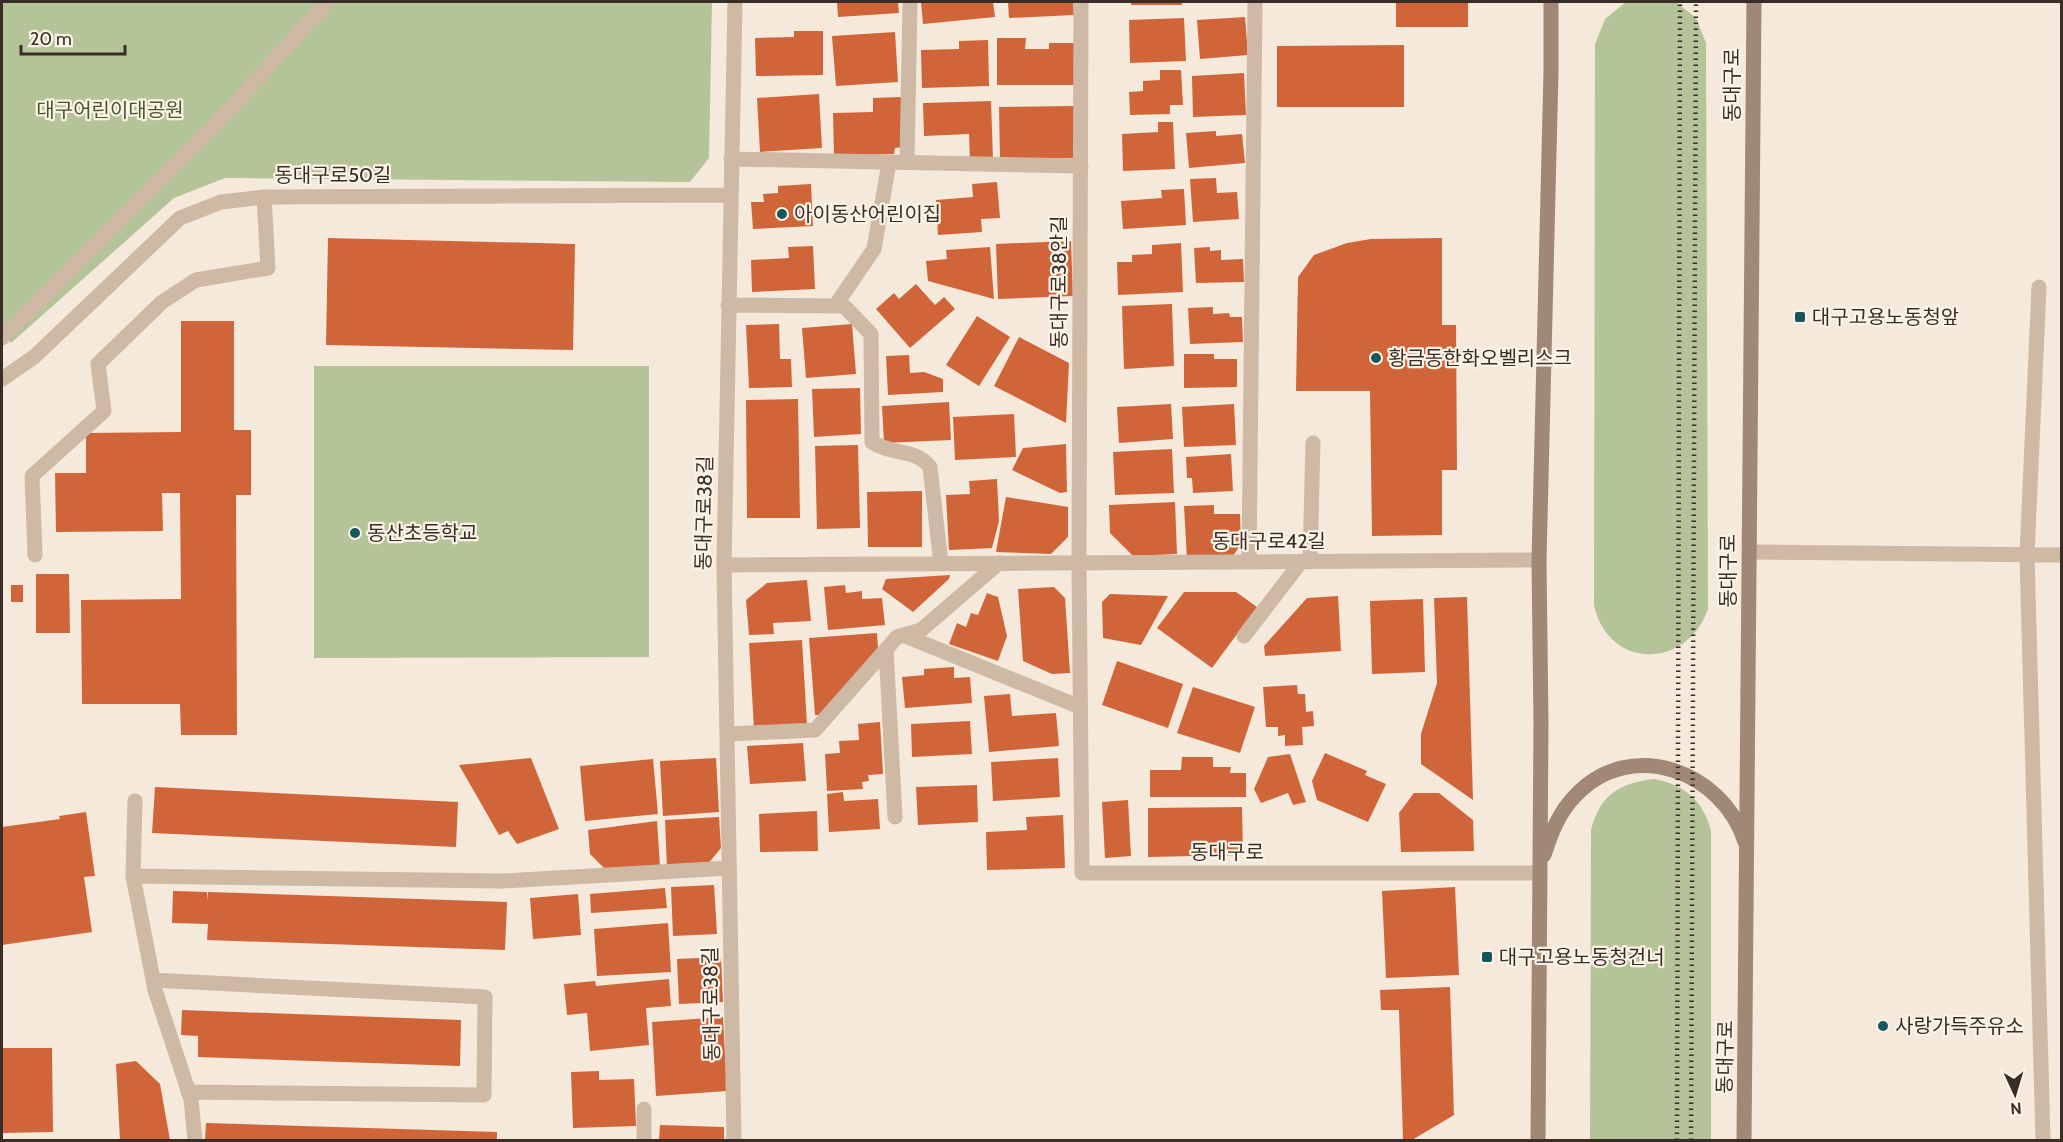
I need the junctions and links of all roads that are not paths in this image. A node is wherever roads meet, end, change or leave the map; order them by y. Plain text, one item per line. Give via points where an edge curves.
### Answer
1 (327, 2) edge
2 (735, 2) edge
3 (910, 2) edge
4 (1081, 2) edge
5 (1255, 2) edge
6 (1551, 2) edge
7 (1754, 2) edge
8 (731, 159) junction
9 (907, 162) junction
10 (890, 163) junction
11 (1081, 166) junction
12 (730, 195) junction
13 (264, 196) junction
14 (2039, 287) dead end
15 (728, 305) junction
16 (835, 306) junction
17 (2, 338) edge
18 (2, 379) edge
19 (1313, 443) dead end
20 (1749, 552) junction
21 (35, 555) dead end
22 (2027, 555) junction
23 (2061, 555) edge
24 (1539, 560) junction
25 (1249, 562) junction
26 (1305, 562) junction
27 (999, 563) junction
28 (1078, 563) junction
29 (941, 564) junction
30 (724, 565) junction
31 (903, 635) junction
32 (1244, 636) dead end
33 (886, 649) junction
34 (1080, 707) junction
35 (728, 734) junction
36 (135, 801) dead end
37 (895, 817) dead end
38 (1749, 866) junction
39 (729, 868) junction
40 (1539, 871) junction
41 (133, 876) junction
42 (153, 980) junction
43 (188, 1092) junction
44 (644, 1109) dead end
45 (195, 1140) edge
46 (644, 1140) edge
47 (734, 1140) edge
48 (1538, 1140) edge
49 (1744, 1140) edge
50 (2043, 1140) edge

1 - 17 street via 218,123
2 - 8 street, 동대구로38길
3 - 9 street
4 - 11 street, 동대구로38안길
5 - 25 street
6 - 24 main road
7 - 20 main road, 동대구로
8 - 10 street
8 - 12 street, 동대구로38길
9 - 10 street
9 - 11 street
10 - 16 street via 874,249
11 - 28 street, 동대구로38안길
12 - 13 street, 동대구로50길
12 - 15 street, 동대구로38길
13 - 18 street, 동대구로50길 via 221,202 180,219 34,357
13 - 21 street via 268,268 196,280 162,302 98,364 104,411 32,476
14 - 22 street
15 - 16 street
15 - 30 street, 동대구로38길
16 - 29 street via 844,306 871,334 872,442 881,448 921,456 930,467
19 - 26 street
20 - 22 street
20 - 38 main road, 동대구로
22 - 23 street
22 - 50 street
24 - 26 street, 동대구로42길
24 - 40 main road
25 - 26 street, 동대구로42길
25 - 28 street, 동대구로42길
26 - 32 street
27 - 28 street, 동대구로42길
27 - 29 street, 동대구로42길
27 - 31 street via 921,630
28 - 34 street, 동대구로
29 - 30 street, 동대구로42길
30 - 35 street, 동대구로38길
31 - 33 street via 897,636
31 - 34 street
33 - 35 street via 815,730
33 - 37 street
34 - 40 street, 동대구로 via 1082,873
35 - 39 street, 동대구로38길
36 - 41 street
38 - 40 main road via 1738,824 1719,796 1698,780 1674,770 1648,766 1622,769 1598,778 1576,794 1560,814
38 - 49 main road, 동대구로
39 - 41 street via 502,881
39 - 47 street, 동대구로38길
40 - 48 main road
41 - 42 street
42 - 43 street
42 - 43 street via 485,997 484,1095
43 - 45 street
44 - 46 street

